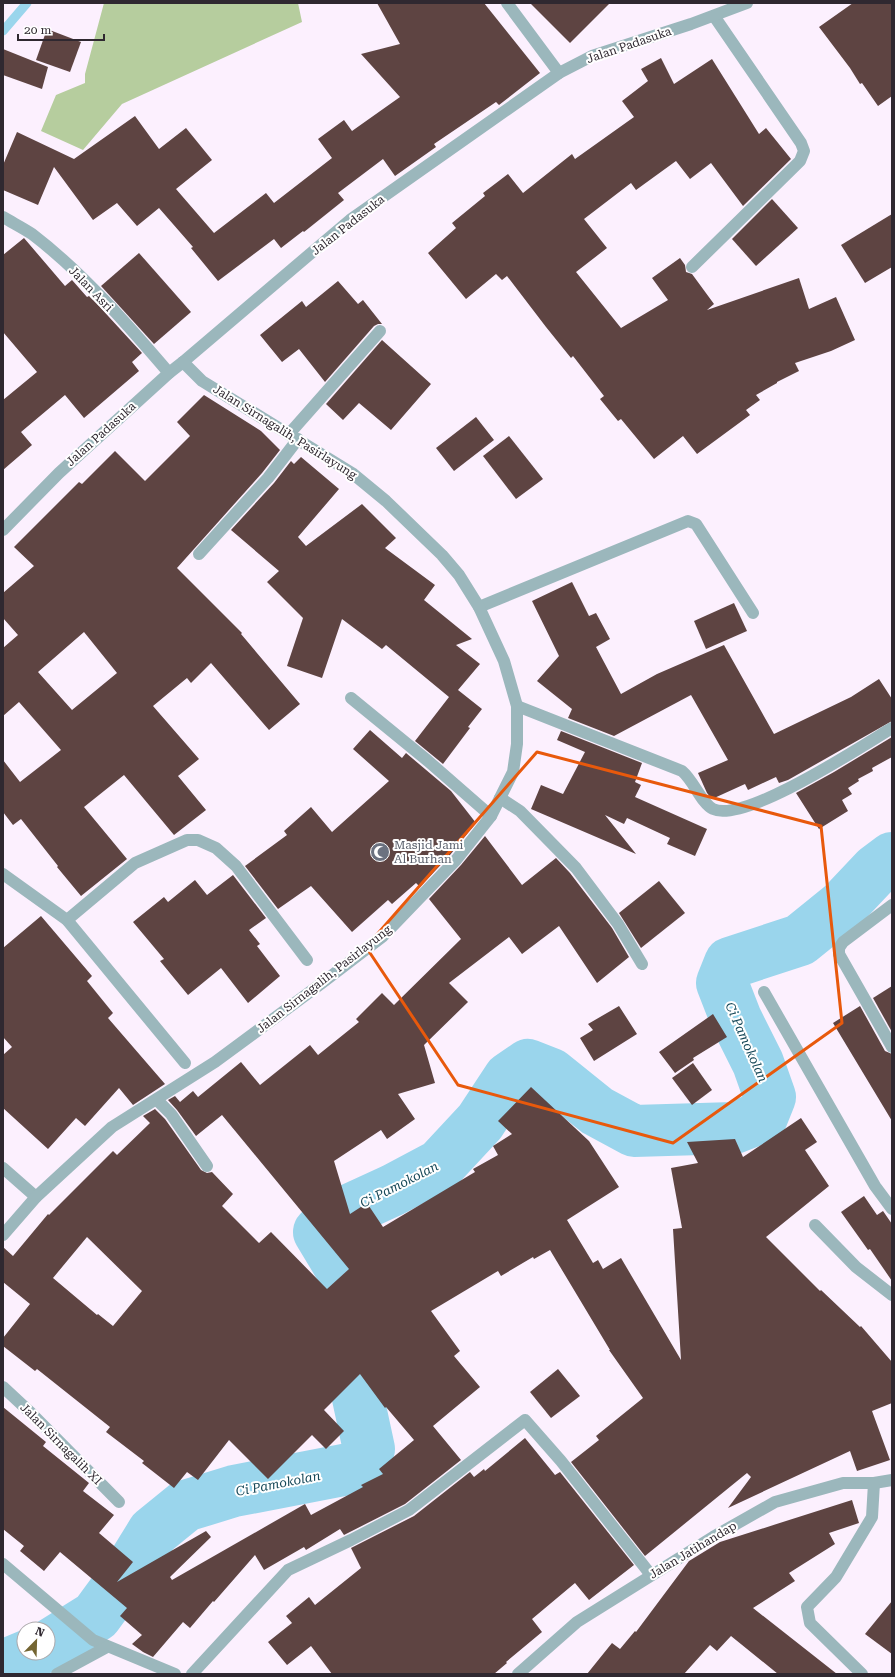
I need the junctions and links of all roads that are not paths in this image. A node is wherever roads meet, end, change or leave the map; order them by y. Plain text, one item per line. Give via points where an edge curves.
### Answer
1 (506, 3) edge
2 (747, 3) edge
3 (714, 16) junction
4 (559, 72) junction
5 (3, 218) edge
6 (692, 267) dead end
7 (380, 331) dead end
8 (183, 362) junction
9 (169, 373) junction
10 (293, 437) junction
11 (3, 530) edge
12 (199, 554) dead end
13 (479, 607) junction
14 (753, 614) dead end
15 (351, 698) dead end
16 (517, 706) junction
17 (892, 728) edge
18 (500, 798) junction
19 (491, 816) junction
20 (3, 874) edge
21 (892, 905) edge
22 (67, 920) junction
23 (308, 960) dead end
24 (642, 964) dead end
25 (764, 992) dead end
26 (892, 1047) edge
27 (185, 1063) dead end
28 (157, 1100) junction
29 (207, 1166) dead end
30 (3, 1168) edge
31 (36, 1197) junction
32 (892, 1209) edge
33 (815, 1225) dead end
34 (3, 1234) edge
35 (892, 1295) edge
36 (3, 1387) edge
37 (892, 1480) edge
38 (874, 1483) junction
39 (119, 1502) dead end
40 (3, 1564) edge
41 (650, 1575) junction
42 (107, 1647) junction
43 (56, 1674) edge
44 (175, 1674) edge
45 (192, 1674) edge
46 (518, 1674) edge
47 (862, 1674) edge

1 - 4 street
2 - 3 street, Jalan Padasuka
3 - 4 street, Jalan Padasuka via 592,56
3 - 6 street via 804,151 800,161
4 - 8 street, Jalan Padasuka via 350,220
5 - 9 street, Jalan Asri via 31,233 63,260
7 - 10 street
8 - 9 street, Jalan Padasuka
8 - 10 street, Jalan Sirnagalih, Pasirlayung via 202,381
9 - 11 street, Jalan Padasuka via 59,473
10 - 12 street via 268,478
10 - 13 street, Jalan Sirnagalih, Pasirlayung via 352,473 386,501 442,554
13 - 14 street via 688,521 696,524
13 - 16 street, Jalan Sirnagalih, Pasirlayung via 504,661
15 - 19 street
16 - 17 street via 682,772 688,776 707,804 721,811 750,805 791,787
16 - 18 street, Jalan Sirnagalih, Pasirlayung via 517,744 513,772
18 - 19 street, Jalan Sirnagalih, Pasirlayung
18 - 24 street via 520,811 576,868 618,924
19 - 28 street, Jalan Sirnagalih, Pasirlayung via 456,860 382,937 222,1058
20 - 22 street
21 - 26 street via 843,942 838,951
22 - 23 street via 135,863 187,840 198,840 216,848 236,866
22 - 27 street
25 - 32 street via 875,1186
28 - 29 street via 171,1114
28 - 31 street, Jalan Sirnagalih, Pasirlayung via 112,1127
30 - 31 street
31 - 34 street, Jalan Sirnagalih, Pasirlayung
33 - 35 street via 856,1267
36 - 39 street, Jalan Sirnagalih XI
37 - 38 street, Jalan Jatihandap
38 - 41 street, Jalan Jatihandap via 843,1483 775,1502
38 - 47 street via 872,1517 836,1577 807,1607 810,1623
40 - 42 street via 93,1640
41 - 45 street via 525,1420 409,1510 288,1570
41 - 46 street, Jalan Jatihandap via 577,1622
42 - 43 street
42 - 44 street

